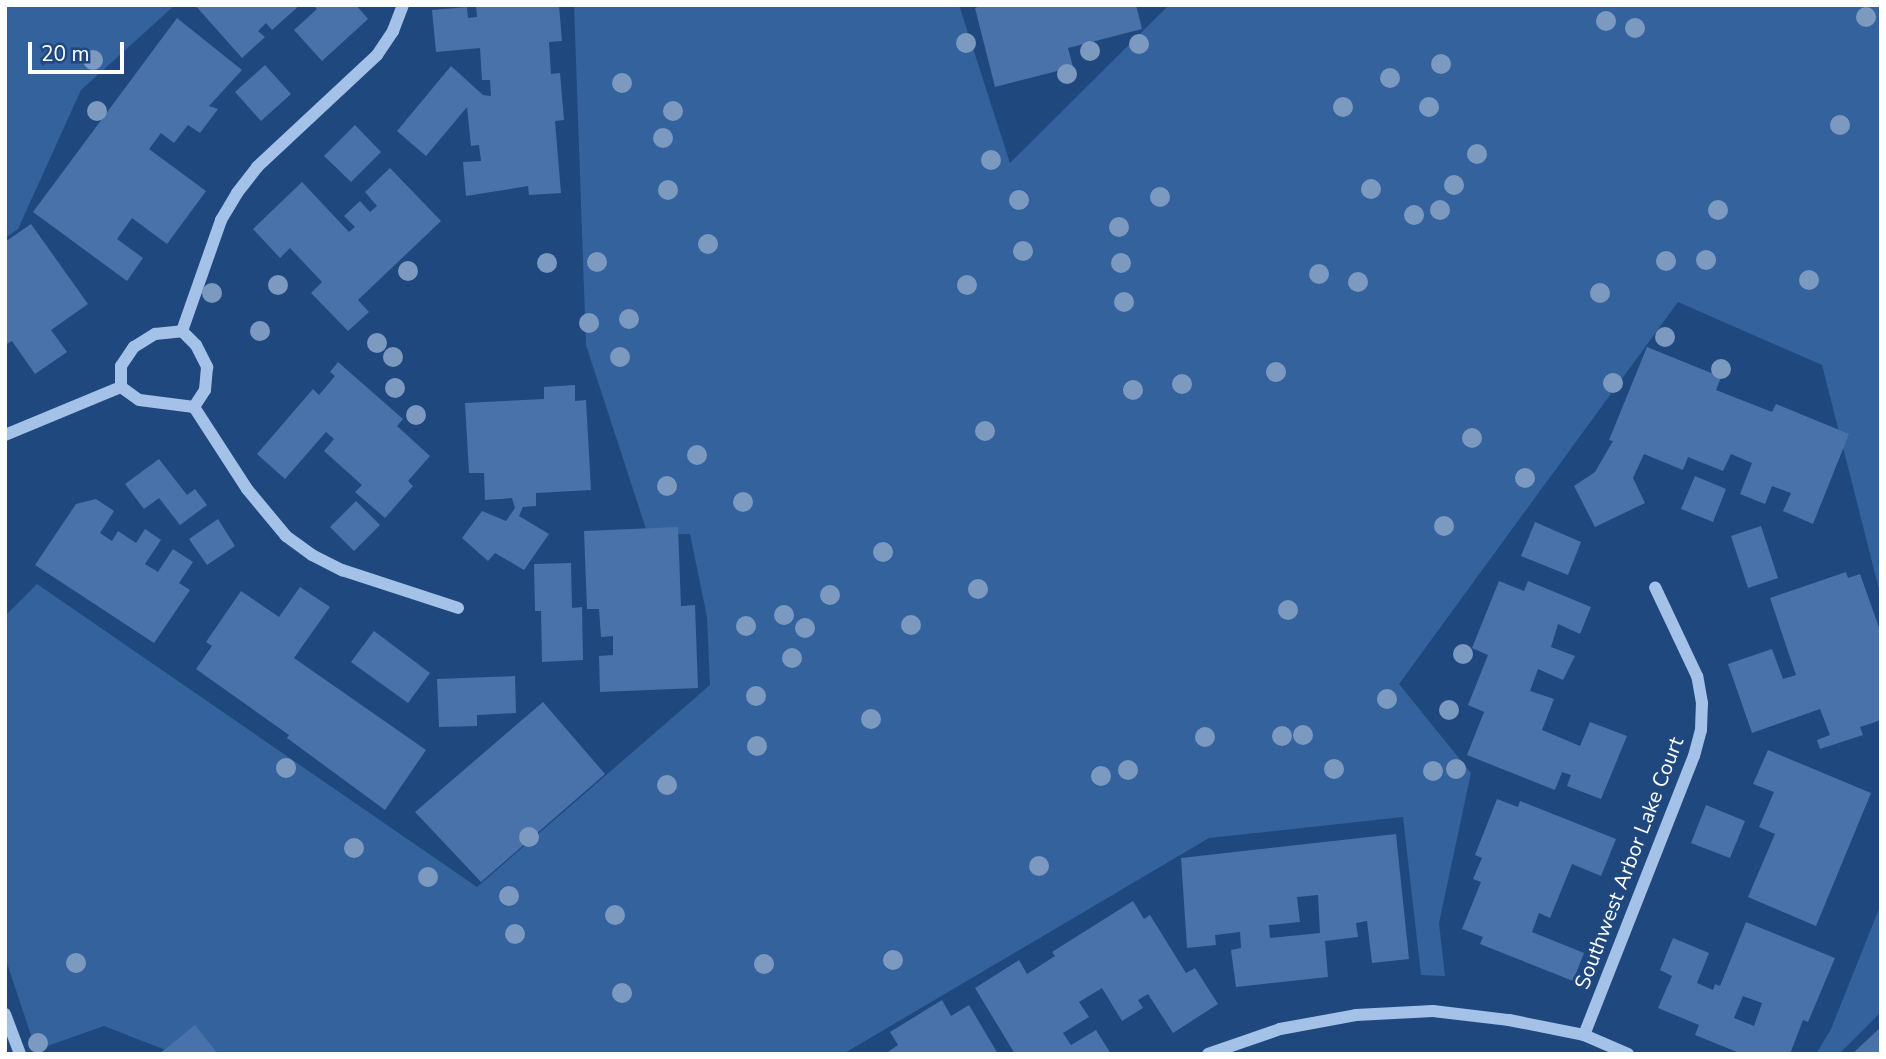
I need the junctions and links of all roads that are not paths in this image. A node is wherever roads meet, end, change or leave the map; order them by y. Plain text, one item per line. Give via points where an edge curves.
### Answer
1 (403, 5) edge
2 (182, 331) junction
3 (121, 387) junction
4 (194, 407) junction
5 (5, 435) edge
6 (1655, 587) dead end
7 (458, 608) dead end
8 (5, 1014) edge
9 (1584, 1035) junction
10 (20, 1054) edge
11 (1208, 1054) edge
12 (1628, 1054) edge

1 - 2 street via 377,55 257,167 237,193 221,220
2 - 3 street via 155,334 134,347 121,366
2 - 4 street via 197,345 207,367 205,390
3 - 4 street via 139,400
3 - 5 street
4 - 7 street via 247,489 286,536 342,570
6 - 9 street, Southwest Arbor Lake Court via 1698,676 1701,730
8 - 10 street
9 - 11 street via 1472,1014 1394,1012 1280,1029
9 - 12 street

